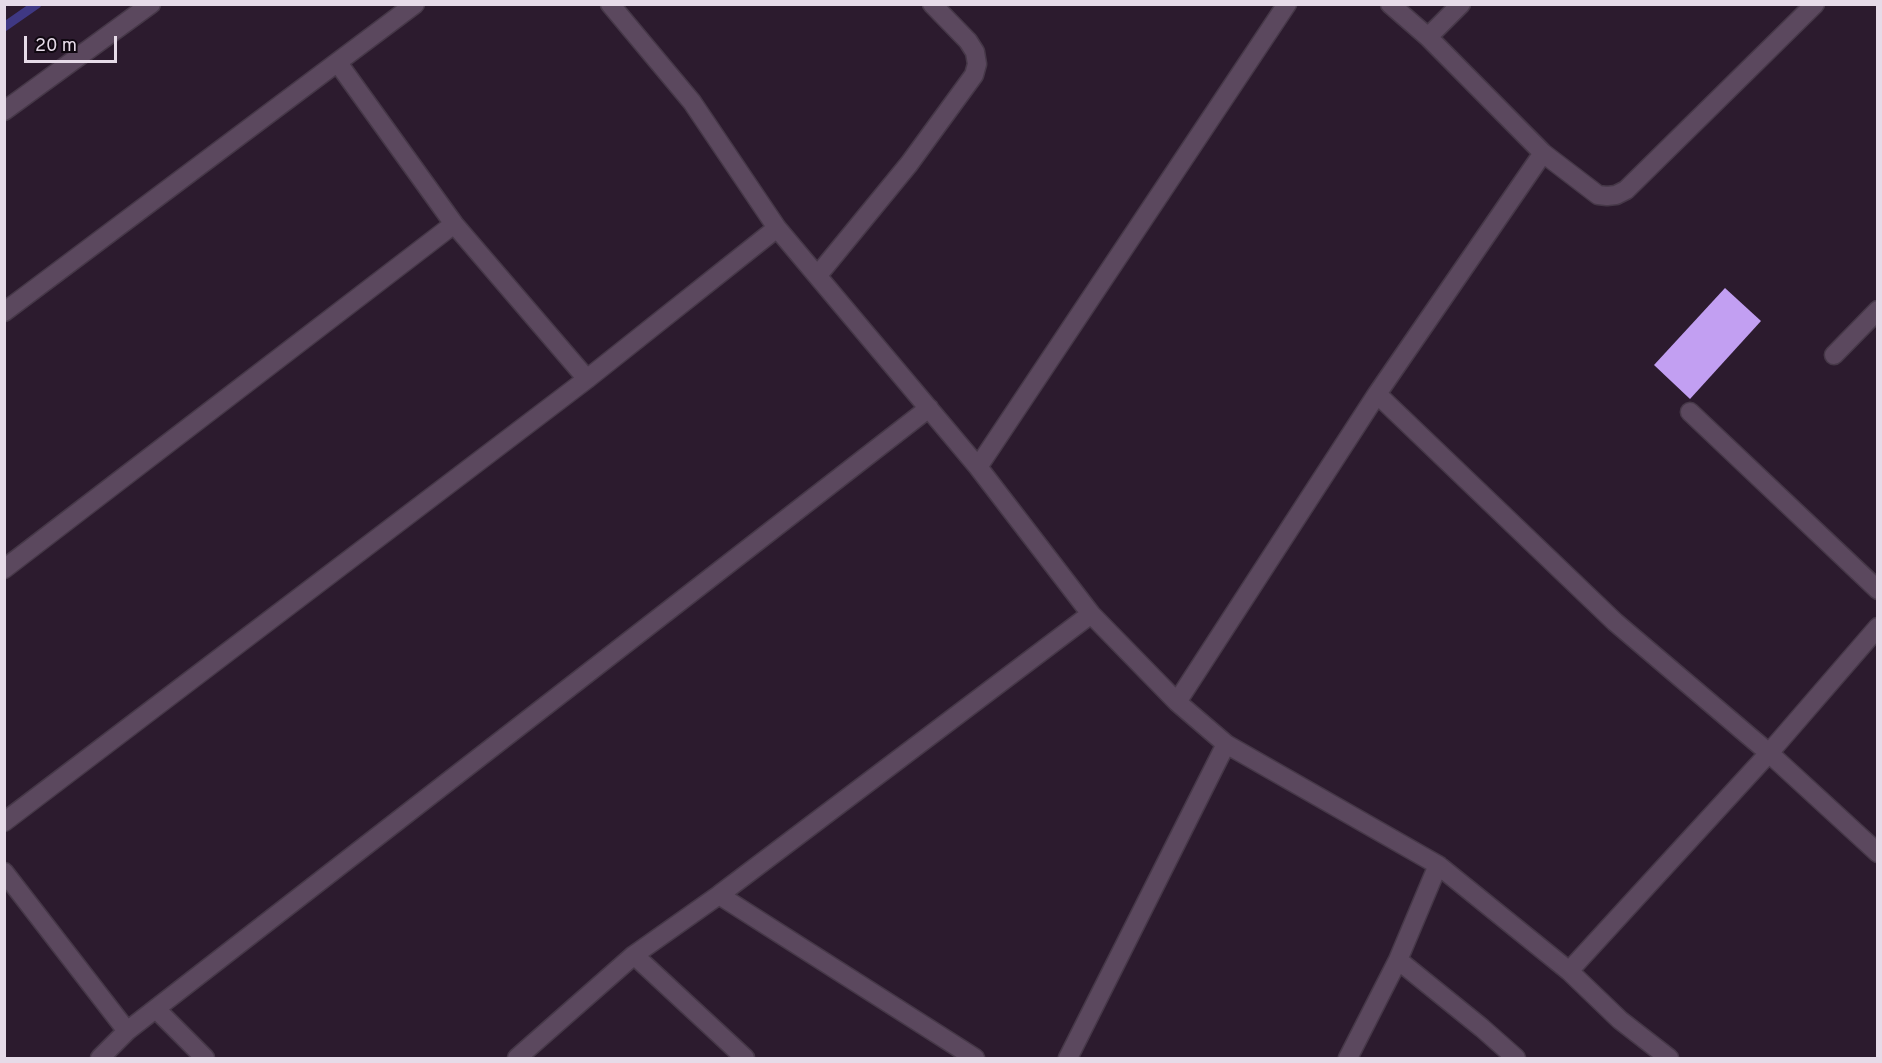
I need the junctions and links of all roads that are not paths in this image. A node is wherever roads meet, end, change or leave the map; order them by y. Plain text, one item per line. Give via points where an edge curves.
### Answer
1 (151, 4) edge
2 (415, 4) edge
3 (610, 4) edge
4 (932, 4) edge
5 (1287, 4) edge
6 (1390, 4) edge
7 (1461, 4) edge
8 (1815, 4) edge
9 (1428, 37) junction
10 (338, 63) junction
11 (4, 111) edge
12 (1543, 153) junction
13 (454, 224) junction
14 (777, 228) junction
15 (818, 275) junction
16 (1878, 310) edge
17 (4, 312) edge
18 (1833, 355) dead end
19 (587, 379) junction
20 (1377, 394) junction
21 (929, 408) junction
22 (1690, 412) dead end
23 (978, 466) junction
24 (4, 570) edge
25 (1878, 590) edge
26 (1091, 614) junction
27 (1878, 627) edge
28 (1178, 702) junction
29 (1226, 744) junction
30 (1768, 753) junction
31 (4, 822) edge
32 (1878, 853) edge
33 (1438, 865) junction
34 (4, 872) edge
35 (719, 895) junction
36 (634, 955) junction
37 (1398, 960) junction
38 (1569, 971) junction
39 (156, 1009) junction
40 (127, 1031) junction
41 (100, 1059) edge
42 (205, 1059) edge
43 (517, 1059) edge
44 (745, 1059) edge
45 (975, 1059) edge
46 (1068, 1059) edge
47 (1348, 1059) edge
48 (1516, 1059) edge
49 (1668, 1059) edge

1 - 11 street
2 - 10 street
3 - 14 street via 692,102
4 - 15 street via 975,52 974,75 909,164
5 - 23 street
6 - 9 street
7 - 9 street
8 - 12 street via 1626,190 1616,195 1598,195
9 - 12 street
10 - 13 street
10 - 17 street
12 - 20 street
13 - 19 street
13 - 24 street
14 - 15 street
14 - 19 street
15 - 21 street
16 - 18 street
19 - 31 street
20 - 28 street
20 - 30 street via 1615,622
21 - 23 street
21 - 39 street
22 - 25 street
23 - 26 street
26 - 28 street
26 - 35 street
27 - 30 street
28 - 29 street
29 - 33 street
29 - 46 street
30 - 32 street
30 - 38 street
33 - 37 street
33 - 38 street
34 - 40 street
35 - 36 street
35 - 45 street
36 - 43 street
36 - 44 street
37 - 47 street
37 - 48 street
38 - 49 street
39 - 40 street
39 - 42 street
40 - 41 street

